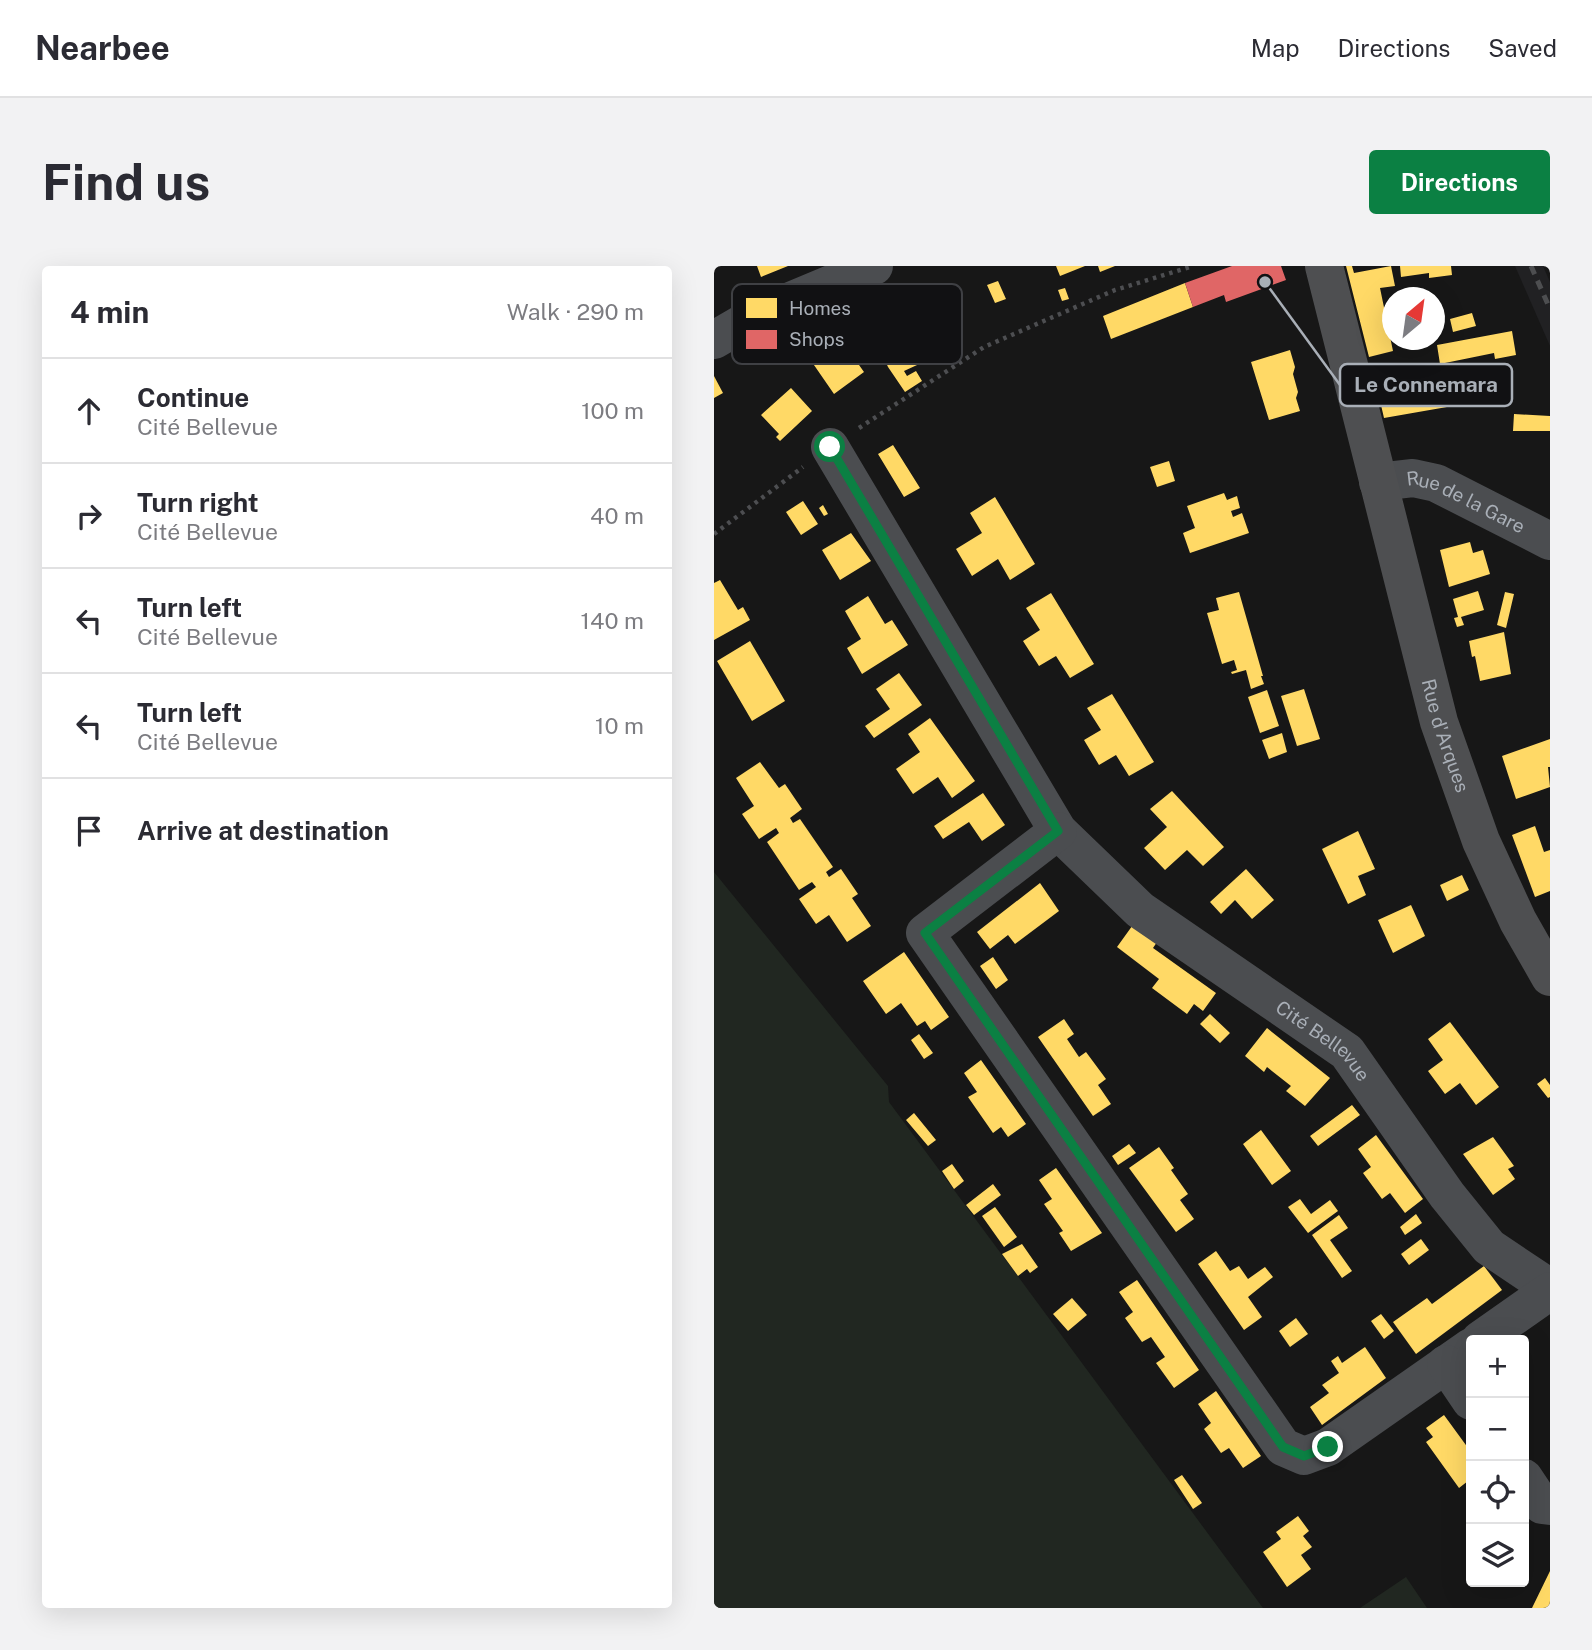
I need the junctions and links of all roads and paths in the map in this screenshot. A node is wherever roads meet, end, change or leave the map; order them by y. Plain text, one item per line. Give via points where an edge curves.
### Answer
1 (874, 266) edge
2 (1193, 266) edge
3 (1324, 266) edge
4 (831, 284) edge
5 (732, 330) edge
6 (714, 340) edge
7 (962, 361) edge
8 (958, 364) edge
9 (830, 447) junction
10 (1378, 482) junction
11 (714, 534) edge
12 (1550, 541) edge
13 (1058, 831) junction
14 (1550, 976) edge
15 (1550, 1289) edge
16 (1487, 1335) edge
17 (1459, 1355) edge
18 (1470, 1398) edge
19 (1529, 1486) edge
20 (1550, 1506) edge

1 - 4 street
2 - 7 path via 1115,290 984,347
3 - 10 main road, Rue d'Arques
5 - 6 street
8 - 9 path
9 - 11 path
9 - 13 street, Cité Bellevue
10 - 12 street, Rue de la Gare via 1413,478 1436,483
10 - 14 main road, Rue d'Arques via 1439,722 1482,841 1518,921
13 - 15 street, Cité Bellevue via 1140,910 1347,1052 1489,1247
13 - 17 street via 925,933 1283,1447 1304,1456 1328,1447
15 - 16 street, Cité Bellevue
17 - 18 street
19 - 20 street via 1542,1505

